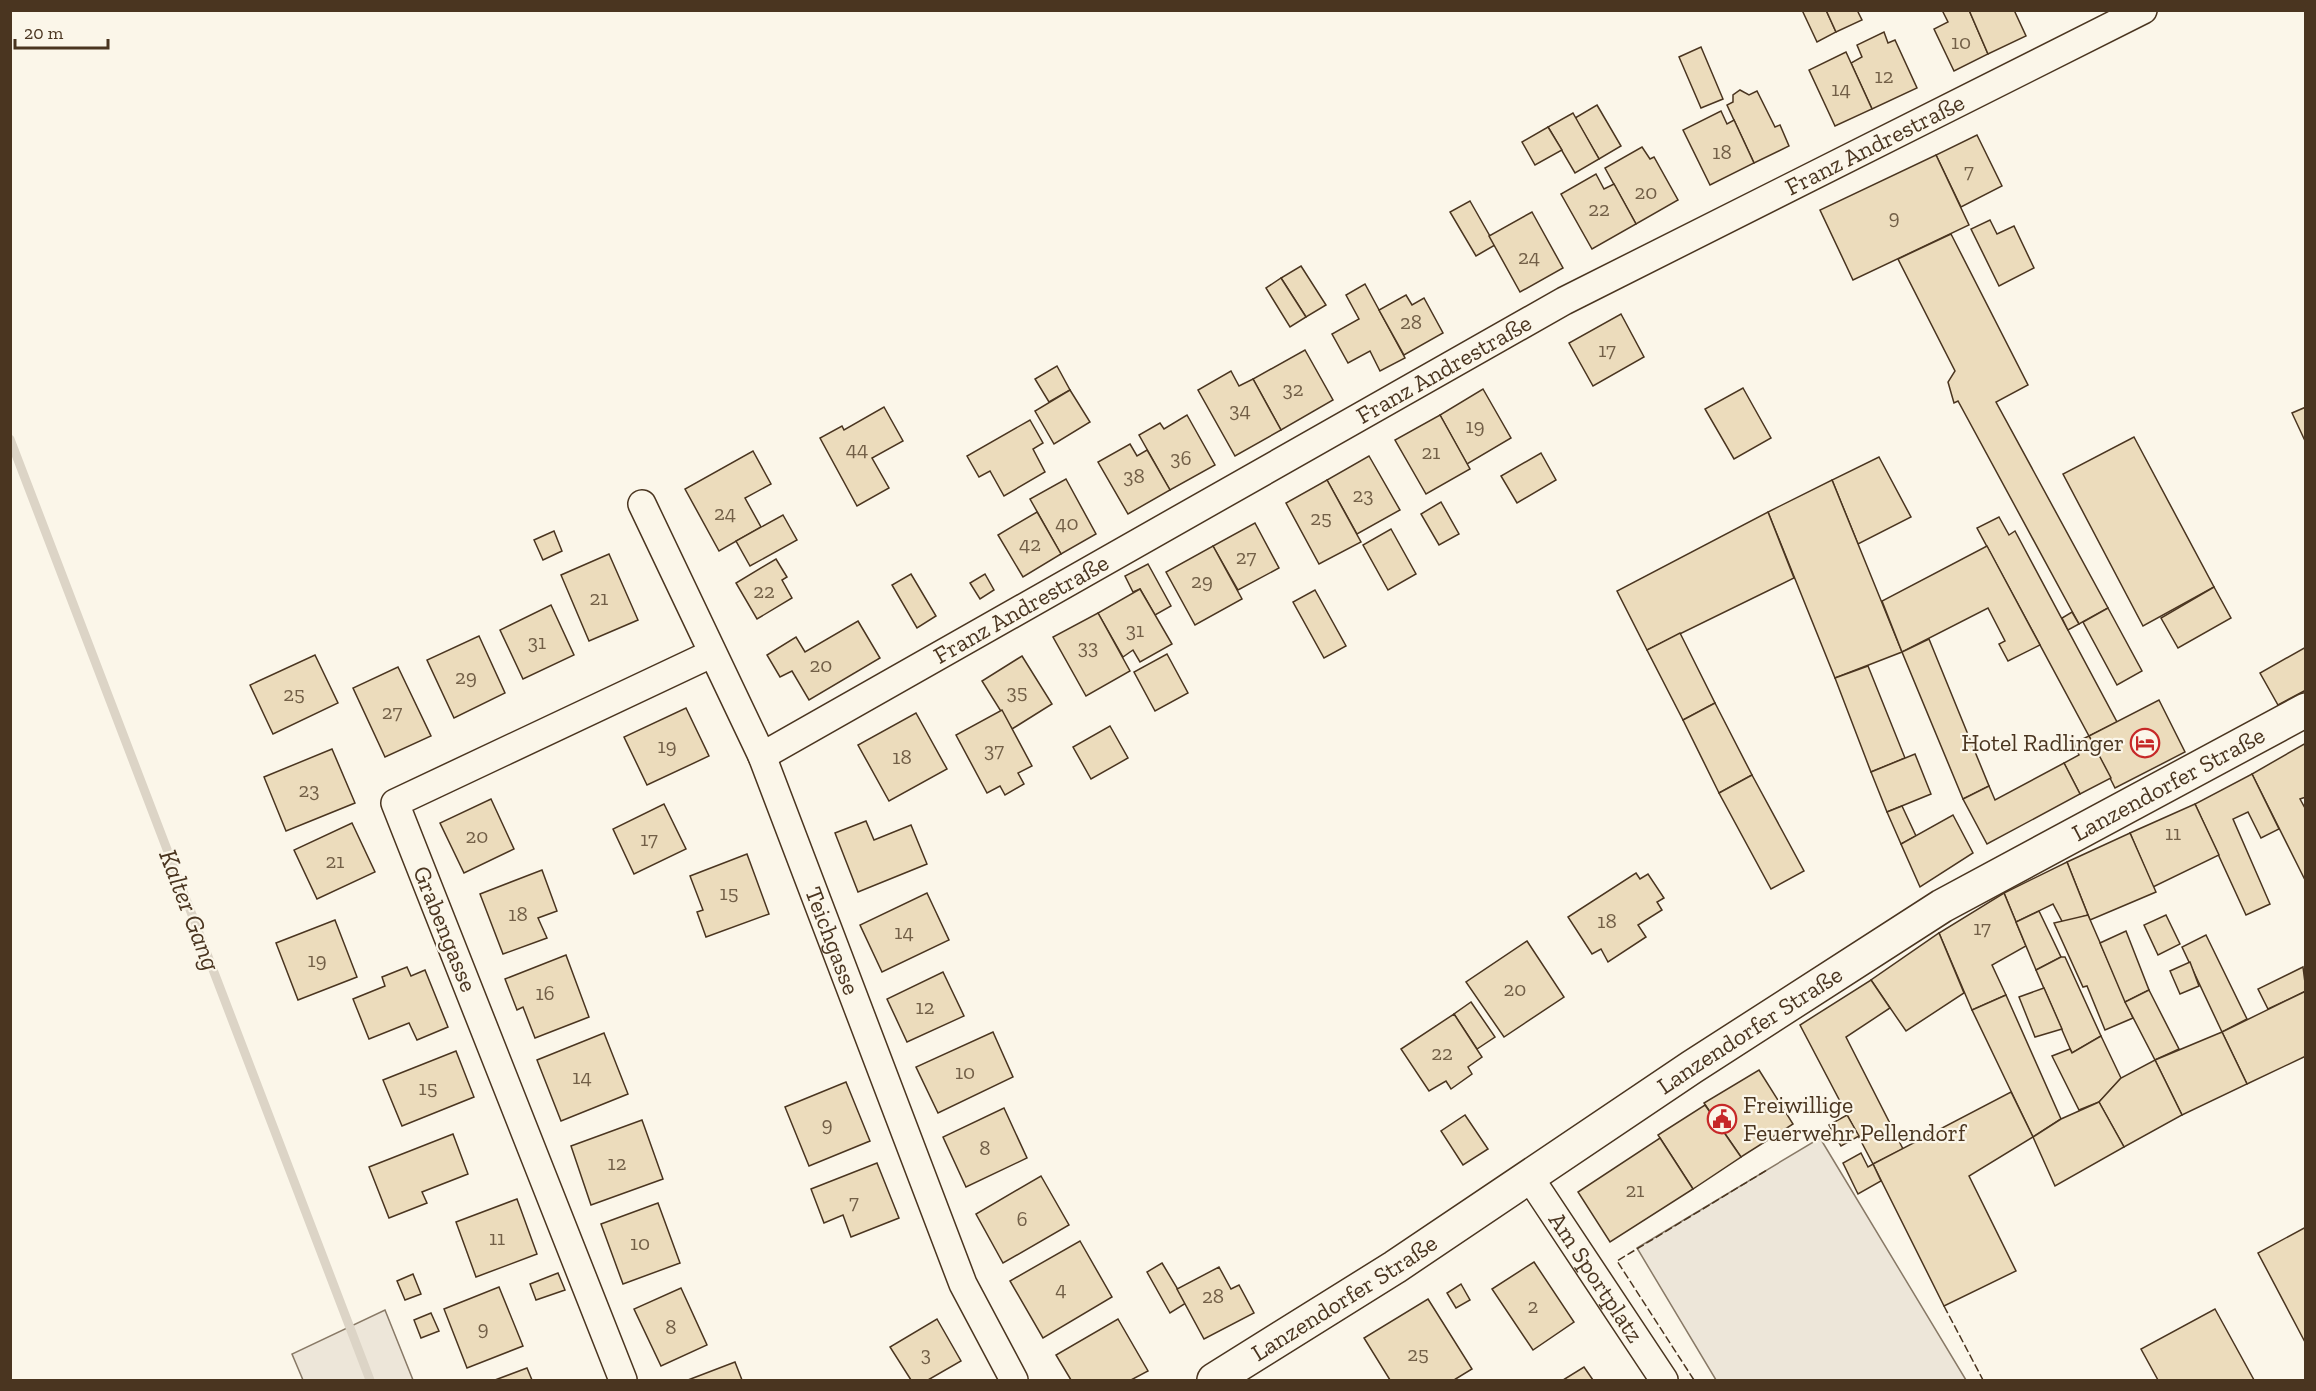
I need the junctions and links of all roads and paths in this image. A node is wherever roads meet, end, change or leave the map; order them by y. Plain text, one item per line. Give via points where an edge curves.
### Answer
1 (2143, 10) edge
2 (642, 504) dead end
3 (711, 654) junction
4 (2306, 710) edge
5 (762, 756) junction
6 (1528, 1175) junction
7 (623, 1380) edge
8 (1014, 1380) edge
9 (1214, 1380) edge
10 (1664, 1380) edge

1 - 5 street, Franz Andrestraße via 1564,301
2 - 3 street, Teichgasse
3 - 5 street, Teichgasse
3 - 7 street, Grabengasse via 395,803
4 - 6 street, Lanzendorfer Straße via 1942,906
5 - 8 street, Teichgasse via 963,1284
6 - 9 street, Lanzendorfer Straße via 1395,1267
6 - 10 street, Am Sportplatz

